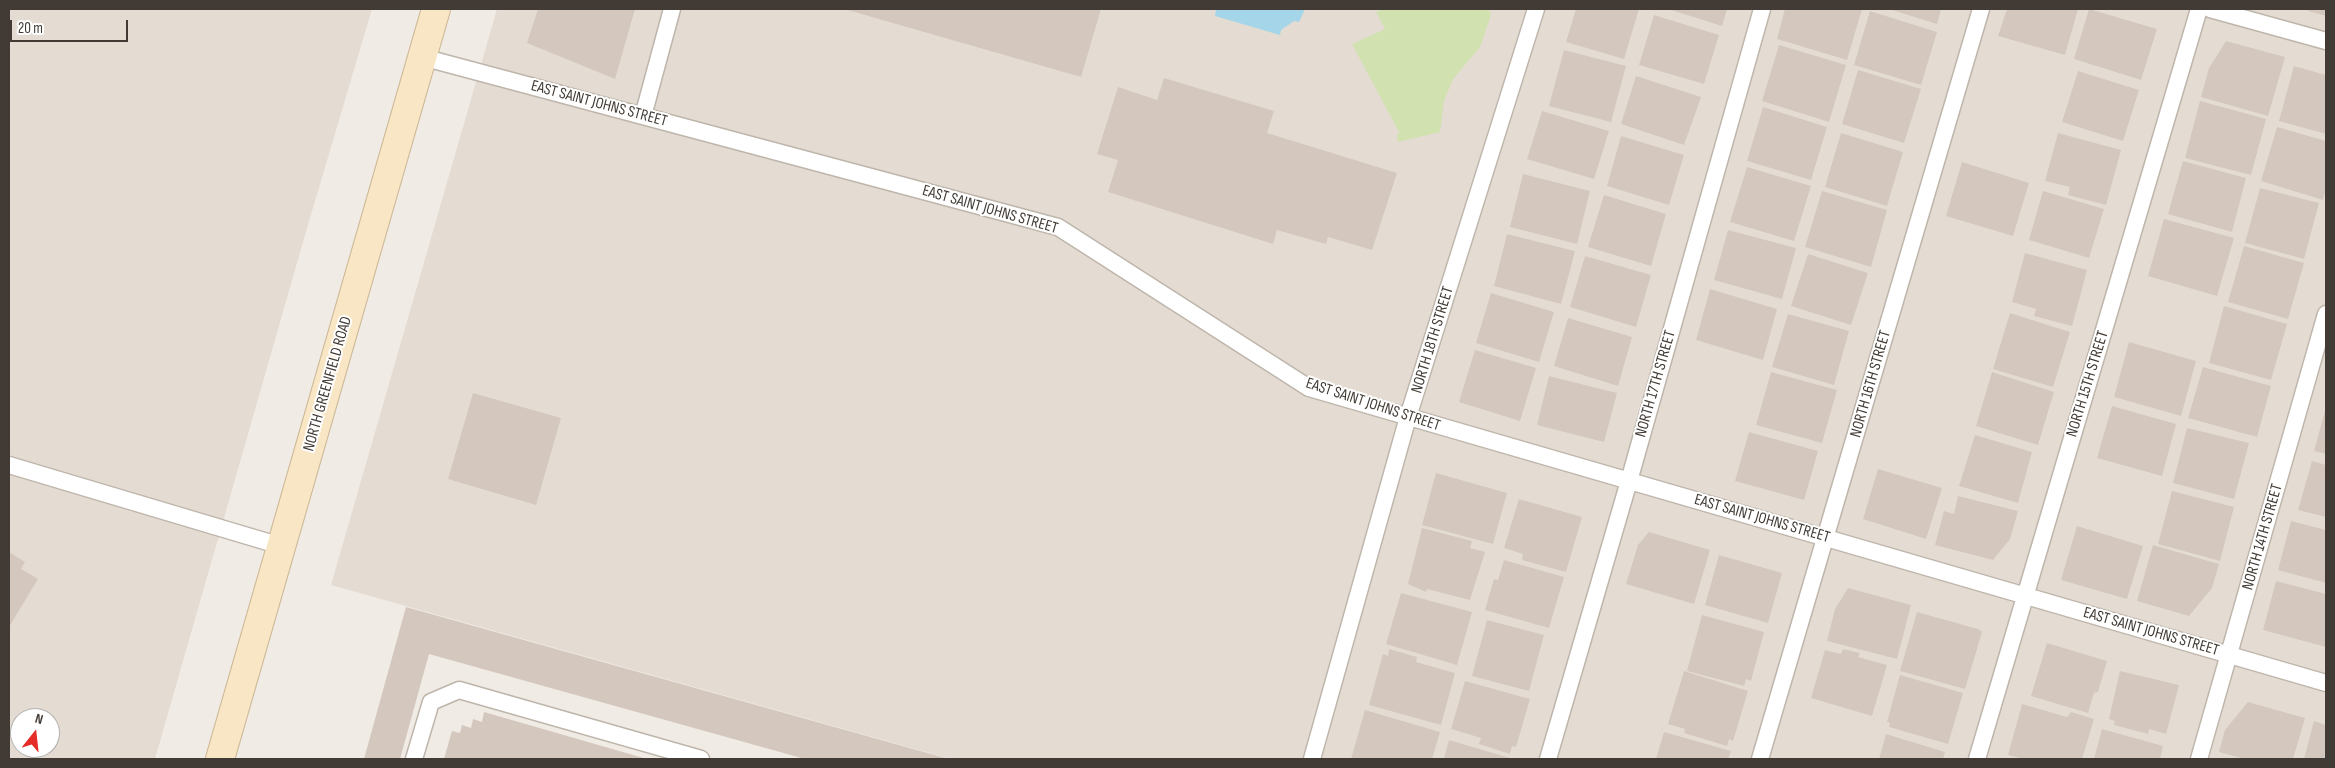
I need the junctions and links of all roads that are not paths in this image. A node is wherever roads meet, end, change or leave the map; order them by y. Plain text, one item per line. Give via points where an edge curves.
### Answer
1 (436, 9) edge
2 (672, 9) edge
3 (1536, 9) edge
4 (1762, 9) edge
5 (1981, 9) edge
6 (2199, 9) edge
7 (2210, 9) edge
8 (2326, 41) edge
9 (422, 57) junction
10 (643, 116) junction
11 (2326, 314) edge
12 (1408, 417) junction
13 (9, 464) edge
14 (1629, 481) junction
15 (1826, 538) junction
16 (281, 546) junction
17 (2025, 595) junction
18 (2229, 655) junction
19 (2326, 683) edge
20 (220, 759) edge
21 (414, 759) edge
22 (701, 759) edge
23 (1312, 759) edge
24 (1548, 759) edge
25 (1760, 759) edge
26 (1977, 759) edge
27 (2199, 759) edge

1 - 9 main road, NORTH GREENFIELD ROAD
2 - 10 lane
3 - 12 lane, NORTH 18TH STREET
4 - 14 lane, NORTH 17TH STREET
5 - 15 lane, NORTH 16TH STREET
6 - 17 lane, NORTH 15TH STREET
7 - 8 lane
9 - 10 lane, EAST SAINT JOHNS STREET
9 - 16 main road, NORTH GREENFIELD ROAD
10 - 12 lane, EAST SAINT JOHNS STREET via 1058,227 1309,388
11 - 18 lane, NORTH 14TH STREET
12 - 14 lane, EAST SAINT JOHNS STREET
12 - 23 lane, NORTH 18TH STREET
13 - 16 lane
14 - 15 lane, EAST SAINT JOHNS STREET
14 - 24 lane, NORTH 17TH STREET
15 - 17 lane, EAST SAINT JOHNS STREET
15 - 25 lane, NORTH 16TH STREET
16 - 20 main road, NORTH GREENFIELD ROAD
17 - 18 lane, EAST SAINT JOHNS STREET
17 - 26 lane, NORTH 15TH STREET
18 - 19 lane, EAST SAINT JOHNS STREET
18 - 27 lane, NORTH 14TH STREET
21 - 22 lane via 431,702 460,690

